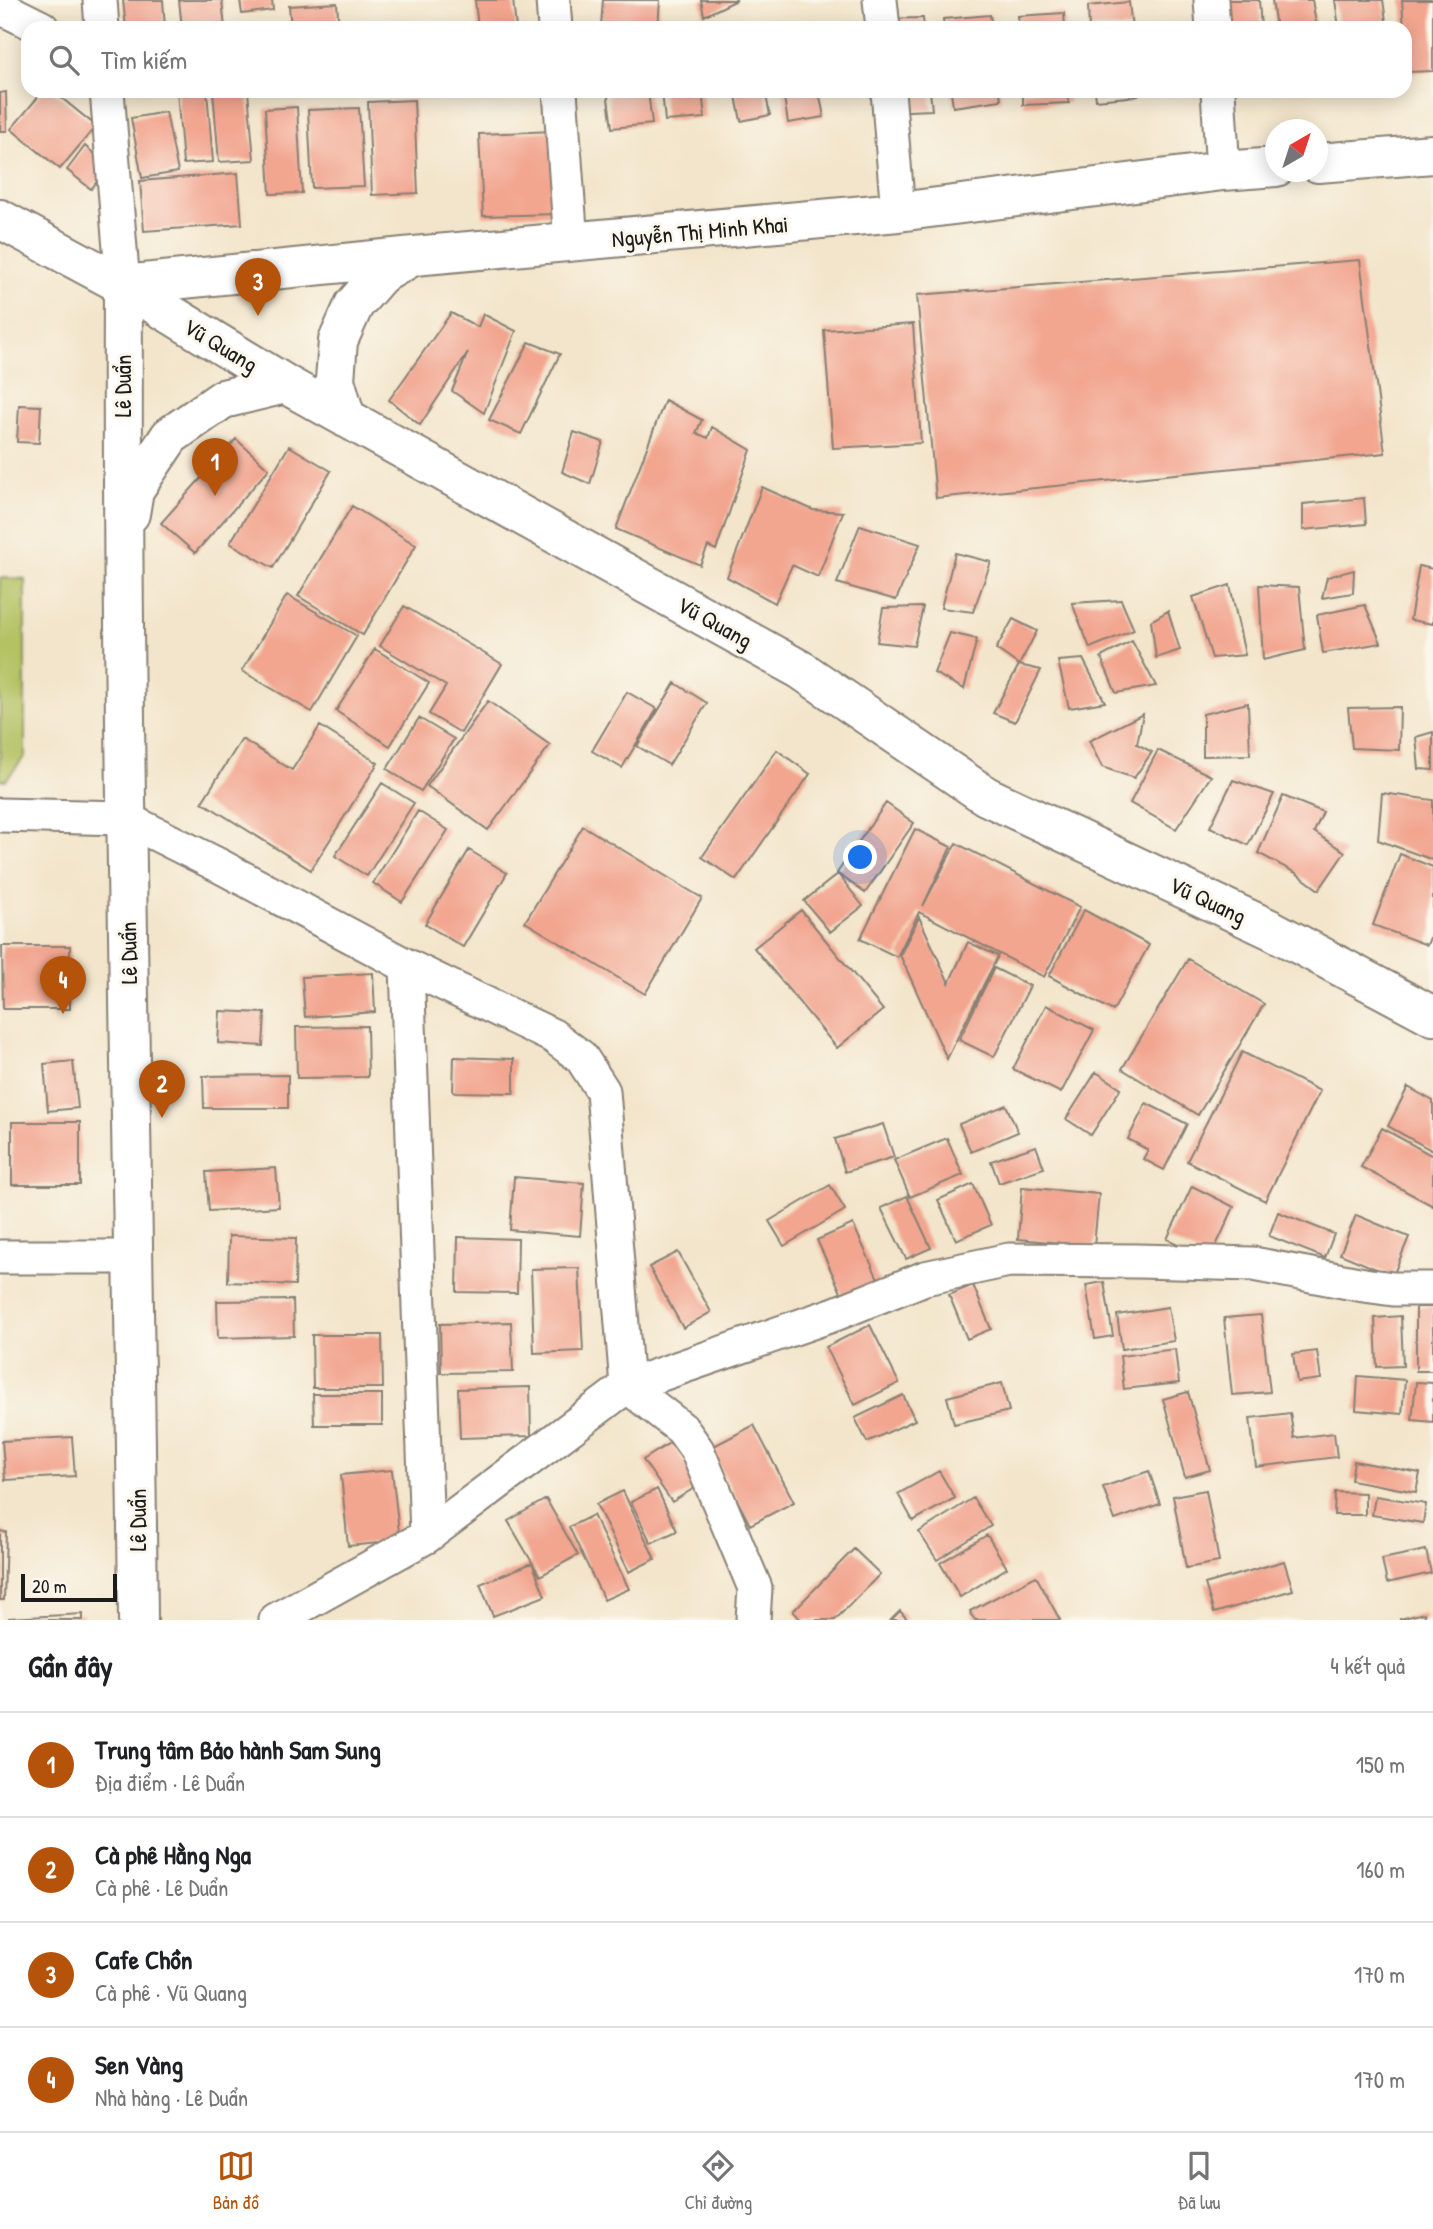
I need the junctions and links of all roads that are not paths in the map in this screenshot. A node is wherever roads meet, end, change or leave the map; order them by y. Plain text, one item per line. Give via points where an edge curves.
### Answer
1 (100, 0) edge
2 (553, 0) edge
3 (880, 0) edge
4 (1211, 0) edge
5 (0, 7) edge
6 (28, 21) edge
7 (102, 21) edge
8 (554, 21) edge
9 (882, 21) edge
10 (1212, 21) edge
11 (108, 98) edge
12 (561, 98) edge
13 (889, 98) edge
14 (1218, 98) edge
15 (1433, 154) edge
16 (1328, 162) edge
17 (1265, 168) edge
18 (1223, 171) junction
19 (898, 212) junction
20 (0, 219) edge
21 (571, 243) junction
22 (414, 256) junction
23 (123, 285) junction
24 (285, 384) junction
25 (346, 418) junction
26 (122, 554) junction
27 (0, 815) edge
28 (124, 818) junction
29 (407, 966) junction
30 (1433, 1016) edge
31 (0, 1257) edge
32 (135, 1257) junction
33 (1433, 1289) edge
34 (627, 1386) junction
35 (427, 1536) junction
36 (138, 1620) edge
37 (276, 1620) edge
38 (753, 1620) edge

1 - 7 street
2 - 8 street
3 - 9 street
4 - 10 street
5 - 6 street
11 - 23 street
12 - 21 street
13 - 19 street
14 - 18 street
15 - 16 main road
17 - 18 main road, Nguyễn Thị Minh Khai
18 - 19 main road, Nguyễn Thị Minh Khai
19 - 21 main road, Nguyễn Thị Minh Khai
20 - 23 main road, Vũ Quang
21 - 22 main road, Nguyễn Thị Minh Khai
22 - 23 main road, Nguyễn Thị Minh Khai
22 - 25 main road via 380,275 354,304 338,341 335,380
23 - 24 main road, Vũ Quang
23 - 26 main road, Lê Duẩn
24 - 25 main road, Vũ Quang
24 - 26 main road via 223,399 170,436 134,490
25 - 30 main road, Vũ Quang via 801,670 986,796 1272,930
26 - 28 main road, Lê Duẩn
27 - 28 street
28 - 29 street
28 - 32 main road, Lê Duẩn
29 - 34 street via 554,1036 581,1057 603,1090
29 - 35 street
31 - 32 street
32 - 36 main road, Lê Duẩn
33 - 34 street via 1364,1285 1253,1264 1009,1260 925,1278
34 - 35 street
34 - 38 street via 682,1429 697,1450 755,1588
35 - 37 street

